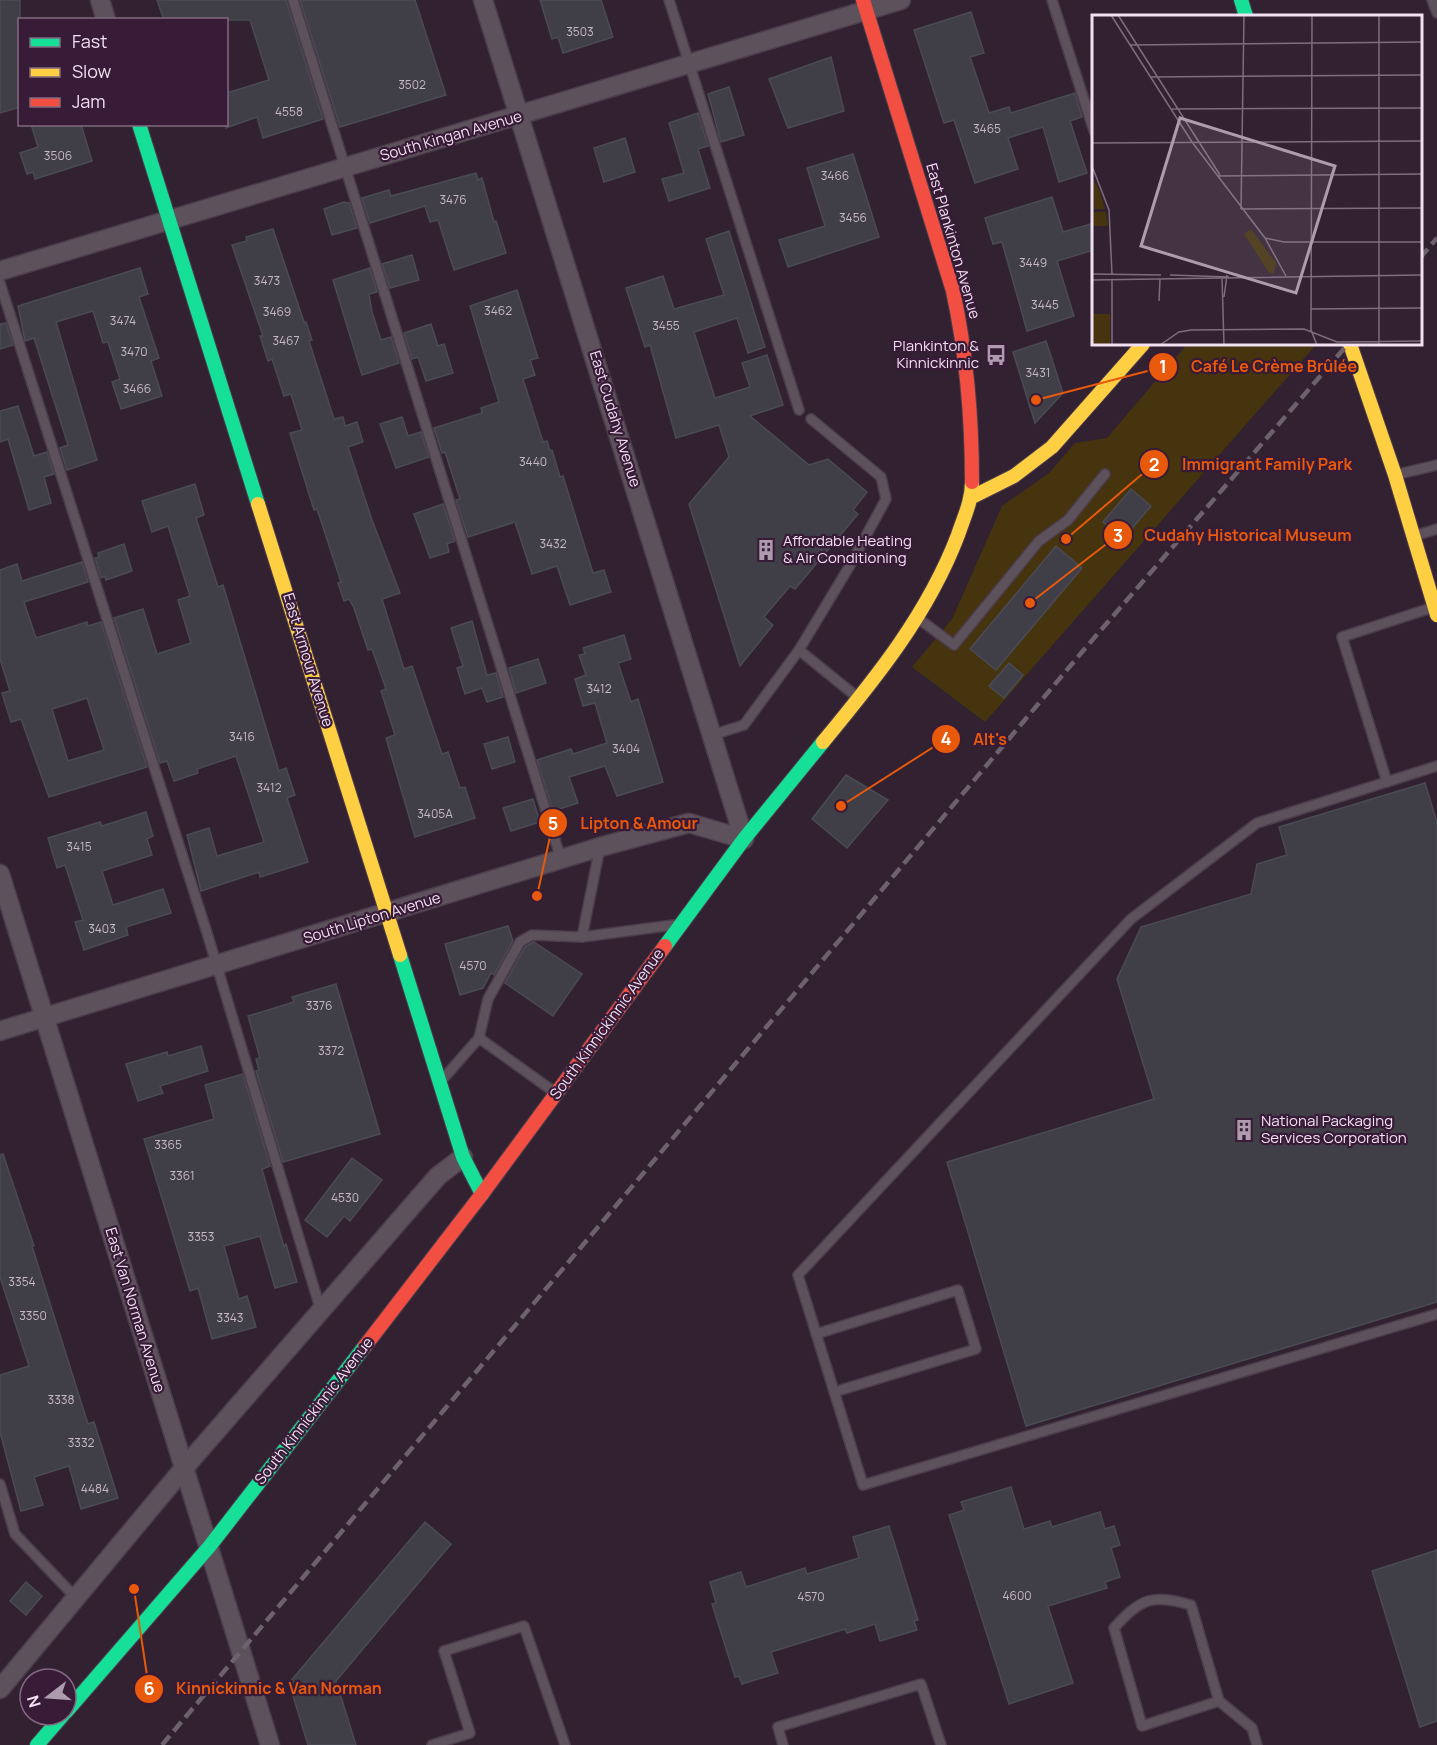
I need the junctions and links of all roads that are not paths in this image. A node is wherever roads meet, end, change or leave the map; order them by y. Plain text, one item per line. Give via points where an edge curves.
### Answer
1 (100, 0) edge
2 (293, 0) edge
3 (483, 0) edge
4 (669, 0) edge
5 (901, 0) edge
6 (1052, 0) edge
7 (1241, 0) edge
8 (1432, 0) edge
9 (865, 5) edge
10 (1437, 13) edge
11 (1246, 15) edge
12 (105, 18) edge
13 (690, 64) junction
14 (519, 116) junction
15 (1092, 125) edge
16 (140, 126) edge
17 (346, 167) junction
18 (169, 219) junction
19 (0, 271) edge
20 (0, 283) edge
21 (1142, 345) edge
22 (1350, 345) edge
23 (799, 410) dead end
24 (811, 418) dead end
25 (1437, 465) edge
26 (1105, 474) dead end
27 (1395, 476) junction
28 (972, 497) junction
29 (1437, 529) edge
30 (1412, 537) junction
31 (1436, 611) edge
32 (917, 617) junction
33 (799, 650) junction
34 (859, 699) junction
35 (712, 735) junction
36 (1437, 766) edge
37 (1387, 782) junction
38 (744, 838) junction
39 (600, 847) junction
40 (561, 859) junction
41 (0, 874) edge
42 (388, 914) junction
43 (681, 923) junction
44 (582, 937) junction
45 (216, 965) junction
46 (44, 1018) junction
47 (0, 1031) edge
48 (479, 1038) junction
49 (440, 1082) junction
50 (556, 1093) junction
51 (463, 1157) junction
52 (482, 1194) junction
53 (321, 1311) junction
54 (1437, 1314) edge
55 (816, 1334) junction
56 (834, 1392) junction
57 (184, 1468) junction
58 (0, 1484) edge
59 (209, 1547) junction
60 (76, 1598) junction
61 (0, 1689) edge
62 (78, 1698) edge
63 (1219, 1701) junction
64 (53, 1727) edge
65 (38, 1745) edge
66 (270, 1745) edge
67 (432, 1745) edge
68 (565, 1745) edge
69 (783, 1745) edge
70 (941, 1745) edge
71 (1257, 1745) edge

1 - 12 street
2 - 17 lane
3 - 14 street, East Cudahy Avenue
4 - 13 lane
5 - 9 street, South Kingan Avenue
6 - 15 lane
7 - 11 street
8 - 10 lane
9 - 13 street, South Kingan Avenue
9 - 28 street, East Plankinton Avenue via 953,291 972,413
13 - 14 street, South Kingan Avenue
13 - 23 lane
14 - 17 street, South Kingan Avenue
14 - 35 street, East Cudahy Avenue
16 - 18 street, East Armour Avenue
17 - 18 street, South Kingan Avenue
17 - 40 lane
18 - 19 street, South Kingan Avenue
18 - 42 street, East Armour Avenue
20 - 45 lane
21 - 28 street via 1052,447 1014,476
22 - 27 street
24 - 33 lane via 880,477 886,499
25 - 27 lane
26 - 32 lane via 1068,520 1039,541 954,645
27 - 30 street
28 - 32 street, South Kinnickinnic Avenue via 951,553
29 - 30 lane
30 - 31 street
31 - 37 lane via 1342,637
32 - 34 street, South Kinnickinnic Avenue
33 - 34 lane
33 - 35 lane via 744,725
34 - 38 street, South Kinnickinnic Avenue
35 - 38 street, East Cudahy Avenue
36 - 37 lane
37 - 55 lane via 1257,823 1131,919 798,1275
38 - 39 street, South Lipton Avenue via 688,823
38 - 43 street, South Kinnickinnic Avenue
39 - 40 street, South Lipton Avenue
39 - 44 lane
40 - 42 street, South Lipton Avenue
41 - 46 street, East Van Norman Avenue
42 - 45 street, South Lipton Avenue
42 - 49 street, East Armour Avenue
43 - 44 lane
43 - 50 street, South Kinnickinnic Avenue
44 - 48 lane via 532,935 520,942 488,999
45 - 46 street, South Lipton Avenue
45 - 53 lane
46 - 47 street, South Lipton Avenue
46 - 57 street, East Van Norman Avenue
48 - 49 lane
48 - 50 lane
49 - 51 street, East Armour Avenue
50 - 52 street, South Kinnickinnic Avenue
51 - 52 street, East Armour Avenue
51 - 53 street via 438,1176
52 - 59 street, South Kinnickinnic Avenue
53 - 57 street
54 - 56 lane via 863,1485
55 - 56 lane
55 - 56 lane via 958,1290 976,1349
57 - 59 street, East Van Norman Avenue
57 - 60 street
58 - 60 lane via 15,1534
59 - 62 street, South Kinnickinnic Avenue
59 - 66 street, East Van Norman Avenue
60 - 61 street
63 - 63 lane via 1142,1726 1114,1628 1131,1609 1149,1598 1191,1605
63 - 71 lane via 1252,1728
64 - 65 street, South Kinnickinnic Avenue
67 - 68 lane via 470,1733 444,1651 524,1626
69 - 70 lane via 778,1727 921,1683

